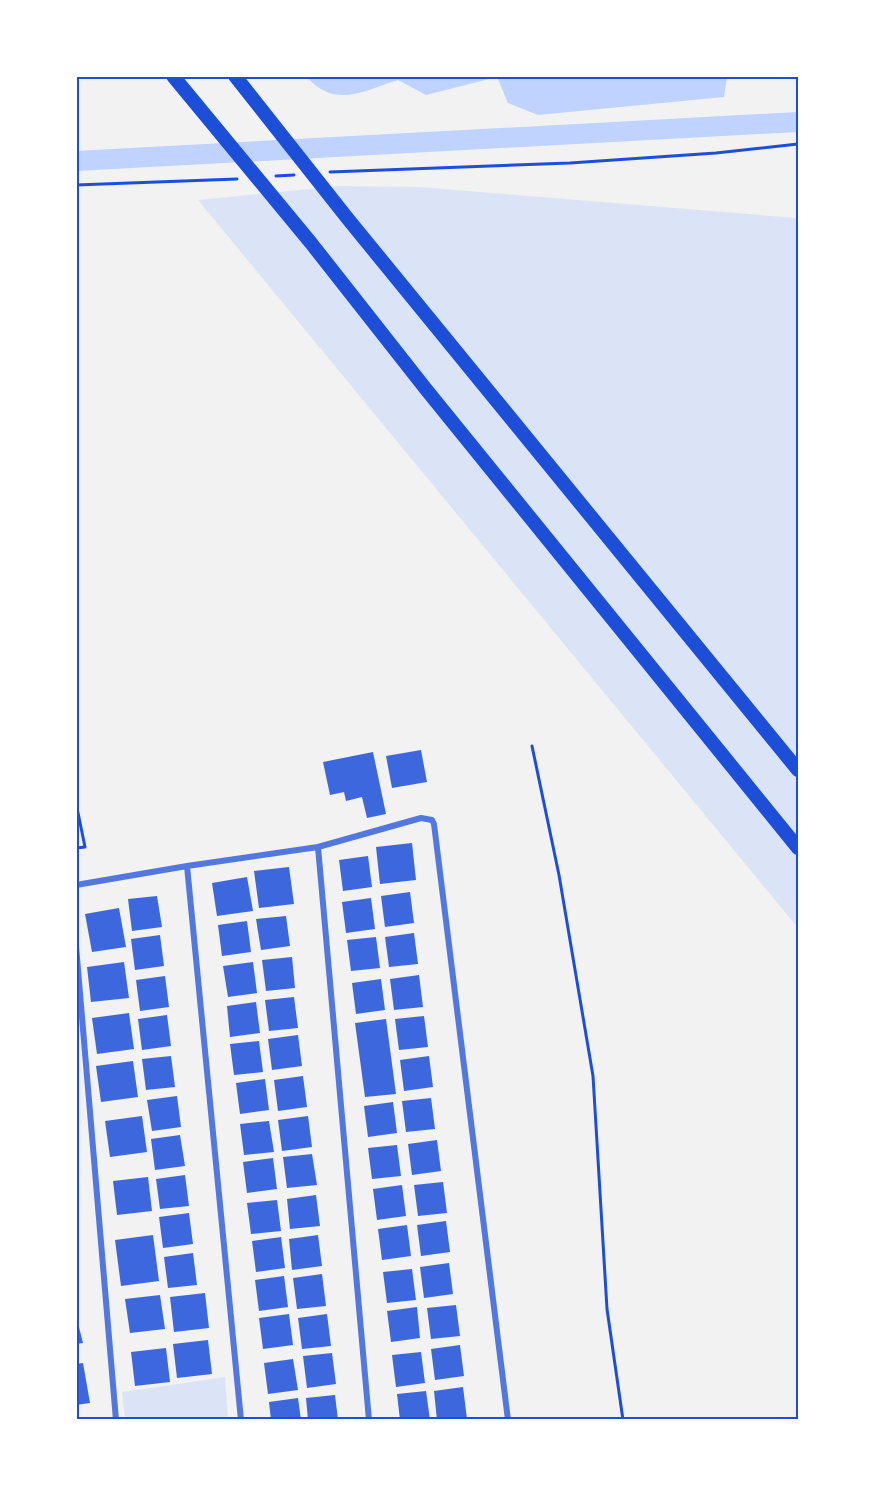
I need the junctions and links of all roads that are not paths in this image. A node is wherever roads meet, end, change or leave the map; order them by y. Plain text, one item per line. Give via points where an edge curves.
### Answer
1 (173, 76) edge
2 (235, 76) edge
3 (798, 770) edge
4 (318, 847) junction
5 (798, 848) edge
6 (187, 866) junction
7 (76, 885) edge
8 (76, 946) edge
9 (116, 1419) edge
10 (241, 1419) edge
11 (369, 1419) edge
12 (508, 1419) edge

1 - 5 highway
2 - 3 highway
4 - 6 street
4 - 11 street
4 - 12 street via 421,818 434,824
6 - 7 street
6 - 10 street
8 - 9 street

